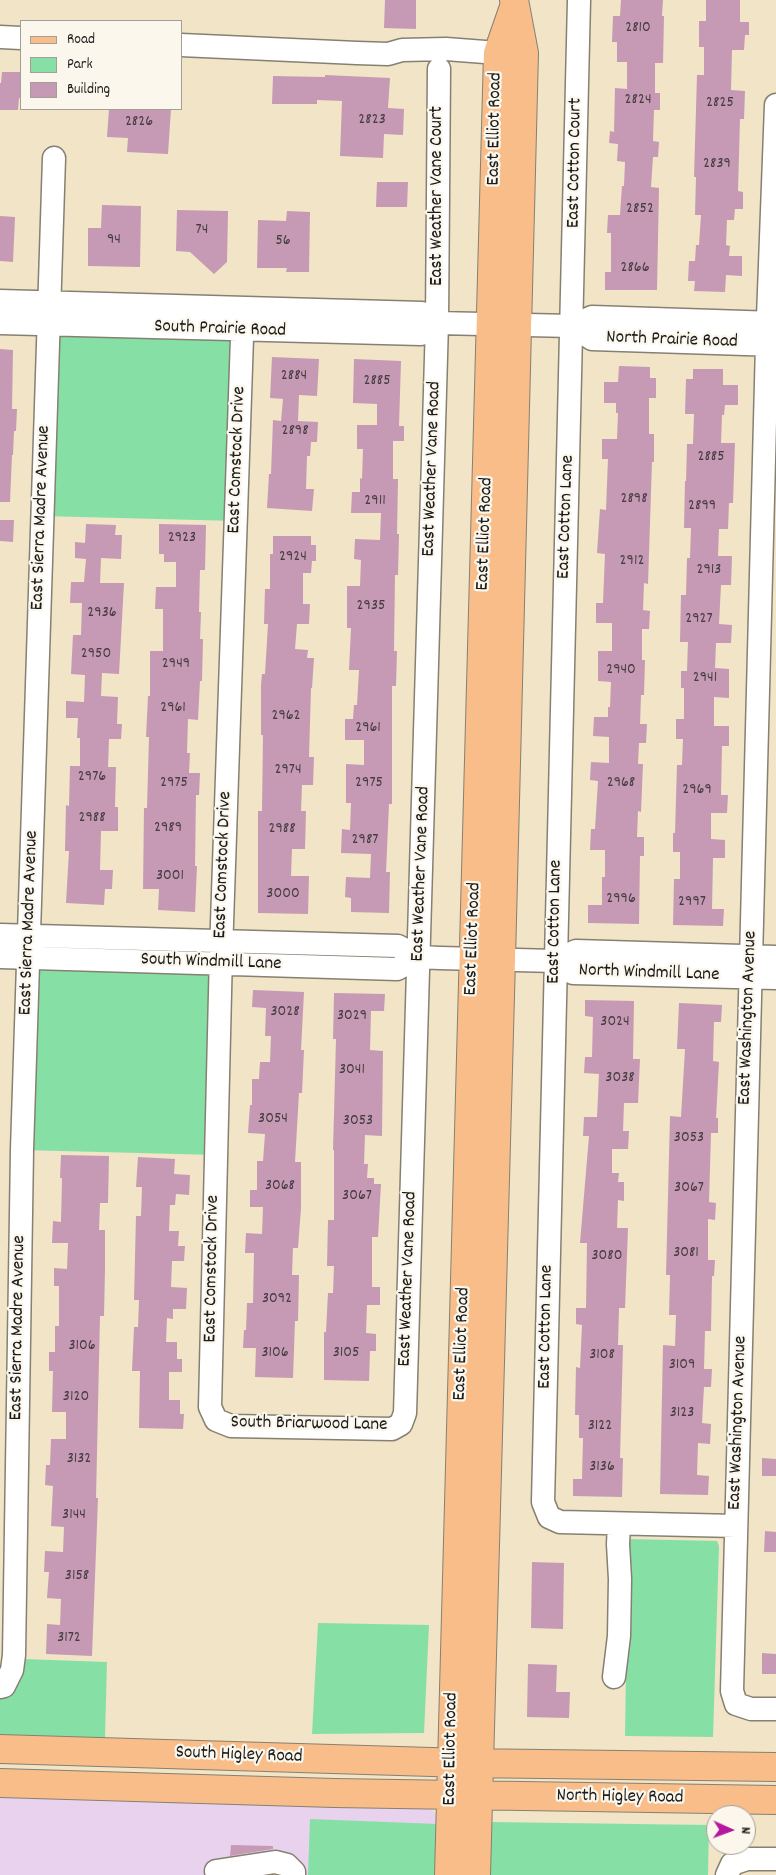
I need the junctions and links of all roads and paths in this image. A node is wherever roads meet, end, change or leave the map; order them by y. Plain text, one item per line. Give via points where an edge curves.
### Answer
1 (579, 0) edge
2 (514, 3) edge
3 (0, 37) edge
4 (20, 38) edge
5 (182, 45) edge
6 (498, 53) junction
7 (438, 69) dead end
8 (776, 105) edge
9 (54, 158) dead end
10 (0, 301) edge
11 (243, 308) junction
12 (49, 313) junction
13 (0, 323) edge
14 (437, 323) junction
15 (504, 324) junction
16 (572, 326) junction
17 (243, 331) junction
18 (771, 333) edge
19 (0, 935) edge
20 (30, 936) junction
21 (221, 941) junction
22 (0, 957) edge
23 (419, 957) junction
24 (776, 957) edge
25 (29, 958) junction
26 (487, 959) junction
27 (555, 961) junction
28 (221, 963) junction
29 (751, 967) junction
30 (776, 978) edge
31 (216, 1420) joint
32 (401, 1424) joint
33 (619, 1524) junction
34 (736, 1526) junction
35 (614, 1676) dead end
36 (2, 1687) edge
37 (776, 1709) edge
38 (0, 1749) edge
39 (452, 1762) junction
40 (478, 1763) junction
41 (776, 1767) edge
42 (0, 1783) edge
43 (464, 1795) junction
44 (776, 1800) edge
45 (776, 1859) edge
46 (730, 1869) edge
47 (216, 1871) dead end
48 (294, 1875) edge
49 (449, 1875) edge
50 (476, 1875) edge

1 - 16 street, East Cotton Court
2 - 6 main road, East Elliot Road
2 - 15 main road, East Elliot Road via 524,53
3 - 4 street
5 - 6 street via 388,54 402,50 446,49
6 - 15 main road, East Elliot Road
7 - 14 street, East Weather Vane Court
8 - 18 street, East Washington Avenue
9 - 12 street, East Sierra Madre Avenue
10 - 12 street, South Prairie Road
11 - 12 street, South Prairie Road
11 - 14 street, South Prairie Road via 422,313
11 - 17 street, East Comstock Drive
12 - 13 street, South Prairie Road
12 - 17 street, South Prairie Road
12 - 20 street, East Sierra Madre Avenue
14 - 15 street, South Prairie Road
14 - 17 street, South Prairie Road via 420,334
14 - 23 street, East Weather Vane Road
15 - 16 street, North Prairie Road
15 - 26 main road, East Elliot Road
16 - 18 street, North Prairie Road via 592,339
16 - 27 street, East Cotton Lane
17 - 21 street, East Comstock Drive
18 - 29 street, East Washington Avenue
19 - 20 street, South Windmill Lane
20 - 21 street, South Windmill Lane
20 - 25 street, East Sierra Madre Avenue
21 - 23 street, South Windmill Lane via 398,946
21 - 28 street, East Comstock Drive
22 - 25 street, South Windmill Lane
23 - 26 street, South Windmill Lane
23 - 28 street, South Windmill Lane via 397,969
23 - 32 street, East Weather Vane Road via 405,1413
24 - 29 street, North Windmill Lane
25 - 28 street, South Windmill Lane
25 - 36 street, East Sierra Madre Avenue via 22,1150 14,1654 12,1670
26 - 27 street, North Windmill Lane
26 - 39 main road, East Elliot Road
26 - 40 main road, East Elliot Road
27 - 29 street, North Windmill Lane via 573,973
27 - 33 street, East Cotton Lane via 543,1502 549,1517 560,1522
28 - 31 street, East Comstock Drive via 210,1407
29 - 30 street, North Windmill Lane
29 - 34 street, East Washington Avenue
31 - 32 street, South Briarwood Lane via 231,1426 392,1429
33 - 34 street
33 - 35 street via 620,1636
34 - 37 street, East Washington Avenue via 732,1691 736,1704 751,1709
38 - 39 main road, South Higley Road
39 - 40 main road, South Higley Road
39 - 43 main road, East Elliot Road
40 - 41 main road, North Higley Road
40 - 43 main road, East Elliot Road
42 - 43 main road, South Higley Road
43 - 44 main road, North Higley Road
43 - 49 main road, East Elliot Road
43 - 50 main road, East Elliot Road
45 - 46 street via 747,1859
47 - 48 street via 275,1862 287,1865

